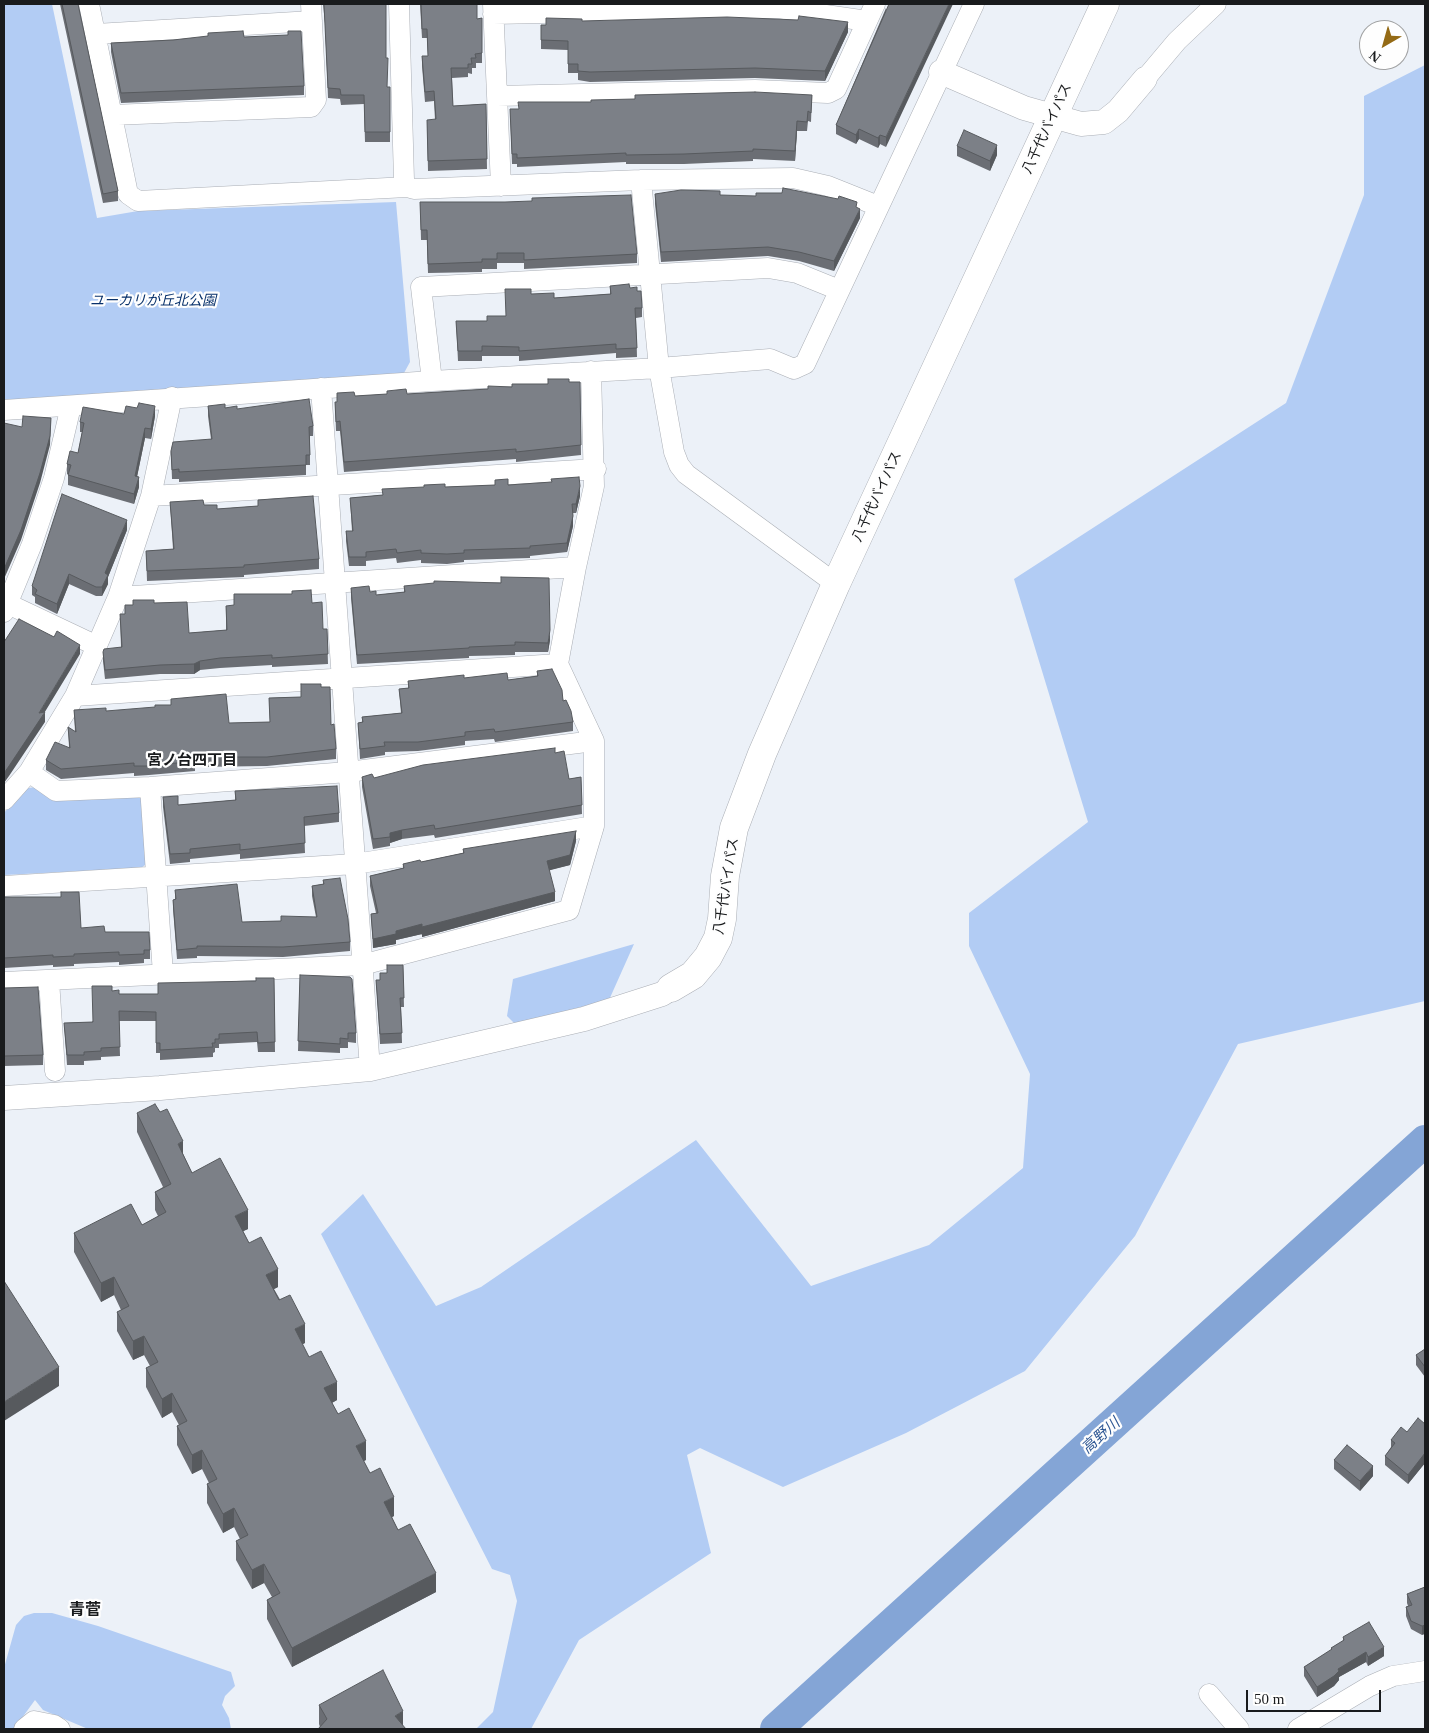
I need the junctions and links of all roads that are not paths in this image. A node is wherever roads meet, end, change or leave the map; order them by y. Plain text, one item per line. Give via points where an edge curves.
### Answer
1 (89, 4) edge
2 (399, 4) edge
3 (974, 4) edge
4 (1105, 4) edge
5 (1216, 4) edge
6 (493, 9) edge
7 (312, 12) edge
8 (871, 12) edge
9 (96, 34) junction
10 (941, 72) junction
11 (1145, 79) joint
12 (497, 96) junction
13 (112, 115) junction
14 (1051, 117) junction
15 (641, 180) junction
16 (501, 186) junction
17 (406, 187) junction
18 (878, 206) junction
19 (650, 276) junction
20 (839, 290) junction
21 (659, 368) junction
22 (591, 371) junction
23 (432, 381) junction
24 (321, 388) junction
25 (172, 398) junction
26 (71, 406) junction
27 (4, 410) edge
28 (596, 469) junction
29 (328, 485) junction
30 (151, 496) junction
31 (576, 567) junction
32 (335, 583) junction
33 (836, 584) junction
34 (118, 597) junction
35 (5, 606) edge
36 (97, 646) junction
37 (558, 664) junction
38 (342, 678) junction
39 (75, 696) junction
40 (594, 741) junction
41 (29, 772) junction
42 (348, 772) junction
43 (150, 787) junction
44 (4, 800) edge
45 (594, 826) junction
46 (355, 864) junction
47 (156, 875) junction
48 (4, 886) edge
49 (362, 965) junction
50 (163, 974) junction
51 (49, 980) junction
52 (4, 982) edge
53 (671, 988) joint
54 (370, 1069) junction
55 (55, 1071) dead end
56 (4, 1098) edge
57 (1425, 1671) edge
58 (1209, 1694) dead end
59 (24, 1729) edge
60 (60, 1729) edge
61 (1239, 1729) edge
62 (1298, 1729) edge

1 - 9 street
2 - 17 street
3 - 10 street
4 - 14 highway, 八千代バイパス
5 - 11 street
6 - 8 street via 778,8
6 - 12 street
7 - 9 street
7 - 13 street via 316,100 311,107
8 - 12 street via 836,89 828,93 755,90
9 - 13 street
10 - 14 street
10 - 18 street
11 - 14 street via 1118,111 1104,122 1081,124
12 - 16 street
13 - 17 street via 128,194 138,201
14 - 33 highway, 八千代バイパス
15 - 16 street
15 - 18 street via 793,178 828,186
15 - 19 street
16 - 17 street
18 - 20 street
19 - 20 street via 768,268 798,273
19 - 21 street
19 - 23 street via 421,287
20 - 21 street via 805,364 794,369 770,359
21 - 22 street
21 - 33 street via 674,452 686,474
22 - 23 street
22 - 28 street
23 - 24 street
24 - 25 street
24 - 29 street
25 - 26 street
25 - 30 street
26 - 27 street
26 - 35 street via 54,478 32,544
28 - 29 street
28 - 31 street
29 - 30 street
29 - 32 street
30 - 34 street
31 - 32 street
31 - 37 street
32 - 34 street
32 - 38 street
33 - 53 highway, 八千代バイパス via 762,754 734,828 718,938 693,975
34 - 36 street
35 - 36 street
36 - 39 street
37 - 38 street
37 - 40 street
38 - 39 street
38 - 42 street
39 - 41 street
40 - 42 street
40 - 45 street
41 - 43 street via 56,791
41 - 44 street
42 - 43 street
42 - 46 street
43 - 47 street
45 - 46 street
45 - 49 street via 569,910
46 - 47 street
46 - 49 street
47 - 48 street
47 - 50 street
49 - 50 street
49 - 54 street
50 - 51 street
51 - 52 street
51 - 55 street
53 - 54 street via 662,994 584,1019
54 - 56 street via 151,1089
57 - 62 street via 1393,1676 1370,1686
58 - 61 street
59 - 60 street via 34,1721

